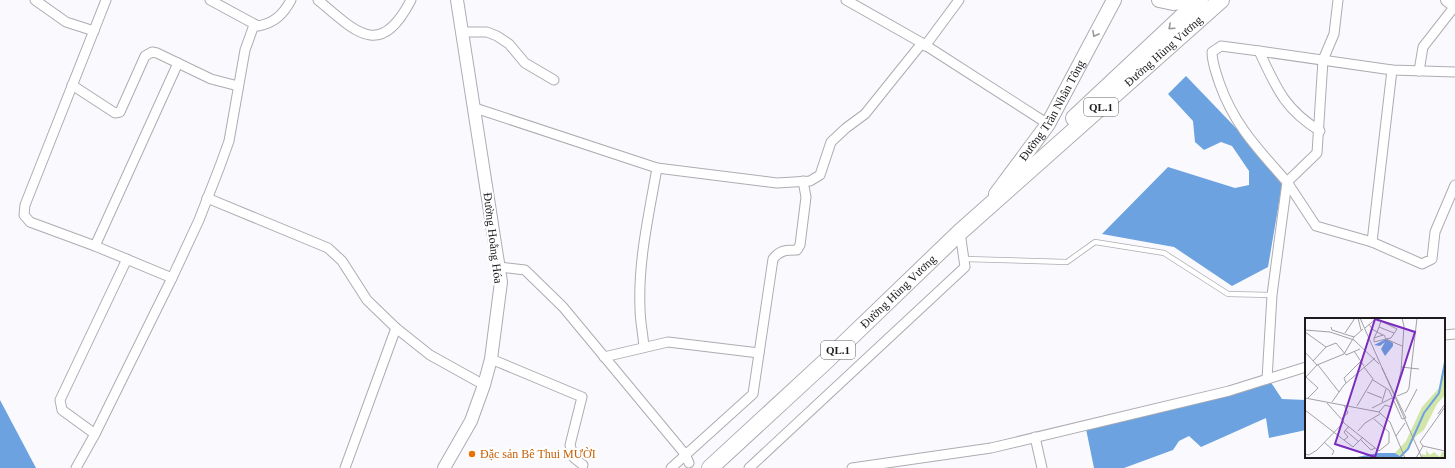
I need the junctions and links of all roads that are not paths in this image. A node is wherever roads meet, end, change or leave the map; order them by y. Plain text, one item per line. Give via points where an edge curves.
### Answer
1 (36, 0) edge
2 (106, 0) edge
3 (210, 0) edge
4 (291, 0) edge
5 (318, 0) edge
6 (411, 0) edge
7 (457, 0) edge
8 (846, 0) edge
9 (959, 0) edge
10 (1114, 0) edge
11 (1159, 0) edge
12 (1200, 0) edge
13 (1221, 0) edge
14 (1338, 0) edge
15 (1447, 0) edge
16 (1455, 6) edge
17 (254, 25) junction
18 (94, 32) junction
19 (462, 32) junction
20 (923, 44) junction
21 (1259, 52) junction
22 (1323, 60) junction
23 (178, 63) junction
24 (1392, 70) junction
25 (1419, 70) junction
26 (1455, 72) edge
27 (554, 80) dead end
28 (72, 85) junction
29 (238, 86) junction
30 (475, 108) junction
31 (1048, 124) junction
32 (1320, 131) junction
33 (657, 168) junction
34 (803, 181) junction
35 (1287, 182) junction
36 (1455, 185) edge
37 (207, 198) junction
38 (1452, 199) edge
39 (981, 214) junction
40 (960, 232) junction
41 (1372, 242) junction
42 (96, 246) junction
43 (965, 259) junction
44 (127, 260) junction
45 (499, 267) junction
46 (172, 278) junction
47 (1272, 295) junction
48 (396, 328) junction
49 (1455, 334) edge
50 (1445, 335) edge
51 (644, 347) junction
52 (759, 353) junction
53 (604, 356) junction
54 (491, 359) junction
55 (1305, 367) edge
56 (1267, 379) junction
57 (484, 384) junction
58 (95, 434) junction
59 (1035, 437) junction
60 (685, 454) junction
61 (689, 463) dead end
62 (583, 465) dead end
63 (76, 468) edge
64 (344, 468) edge
65 (444, 468) edge
66 (671, 468) edge
67 (710, 468) edge
68 (749, 468) edge
69 (852, 468) edge
70 (1042, 468) edge

1 - 18 street via 66,22
2 - 18 street
3 - 17 street
4 - 17 street via 281,16 271,24
5 - 6 street via 358,32 374,36 395,25
7 - 19 main road, Đường Hoằng Hóa
8 - 20 street
9 - 20 street
10 -> 31 main road, Đường Trần Nhân Tông
11 - 12 main road via 1173,3
12 -> 39 highway, Đường Hùng Vương / QL.1 via 1037,153
13 - 39 highway, Đường Hùng Vương / QL.1
14 - 22 street via 1334,34
15 - 16 main road
16 - 25 street via 1423,47
17 - 29 street via 245,50
18 - 28 street
19 - 27 street via 487,32 497,36 509,44 525,63
19 - 30 main road, Đường Hoằng Hóa
20 - 31 street
20 - 34 street via 865,114 831,142 818,177
21 - 22 street
21 - 32 street via 1280,95 1305,122
21 - 35 street via 1221,46 1212,52 1212,60 1225,99 1239,125
22 - 24 street
22 - 32 street
23 - 28 street via 157,53 152,52 145,56 118,113
23 - 29 street via 211,79
23 - 42 street
24 - 25 street
24 - 41 street
25 - 26 street
28 - 42 street via 25,205 24,215 30,222
29 - 37 street via 229,141
30 - 33 street
30 - 45 main road, Đường Hoằng Hóa
31 - 39 main road, Đường Trần Nhân Tông
32 - 35 street via 1317,153
33 - 34 street via 777,183
33 - 51 street via 640,281
34 - 52 street via 806,197 800,245 797,250 778,252 772,258
35 - 41 street via 1316,226
35 - 47 street
36 - 38 street
37 - 46 street
37 - 48 street via 328,248 342,261 367,300
38 - 41 street via 1435,232 1432,259 1422,264
39 - 40 highway, Đường Hùng Vương / QL.1
40 - 43 street
40 - 67 highway, Đường Hùng Vương / QL.1 via 826,362
42 - 44 street
43 - 47 lane via 1067,262 1095,242 1164,253 1228,294
43 - 68 street via 965,267
44 - 46 street
44 - 58 street via 60,400 62,410
45 - 53 street via 525,270 564,307
45 - 54 main road, Đường Hoằng Hóa via 501,282
46 - 58 street
47 - 56 street
48 - 57 street via 430,355
48 - 64 street
49 - 50 street
51 - 52 street via 668,342
51 - 53 street
52 - 60 street via 753,394
53 - 60 street
54 - 57 main road, Đường Hoằng Hóa
54 - 62 street via 582,397 570,445 574,458
55 - 56 street
56 - 59 street via 1229,391
57 - 65 main road, Đường Hoằng Hóa via 471,421
58 - 63 street
59 - 69 street via 991,448
59 - 70 street
60 - 61 street
60 - 66 street

